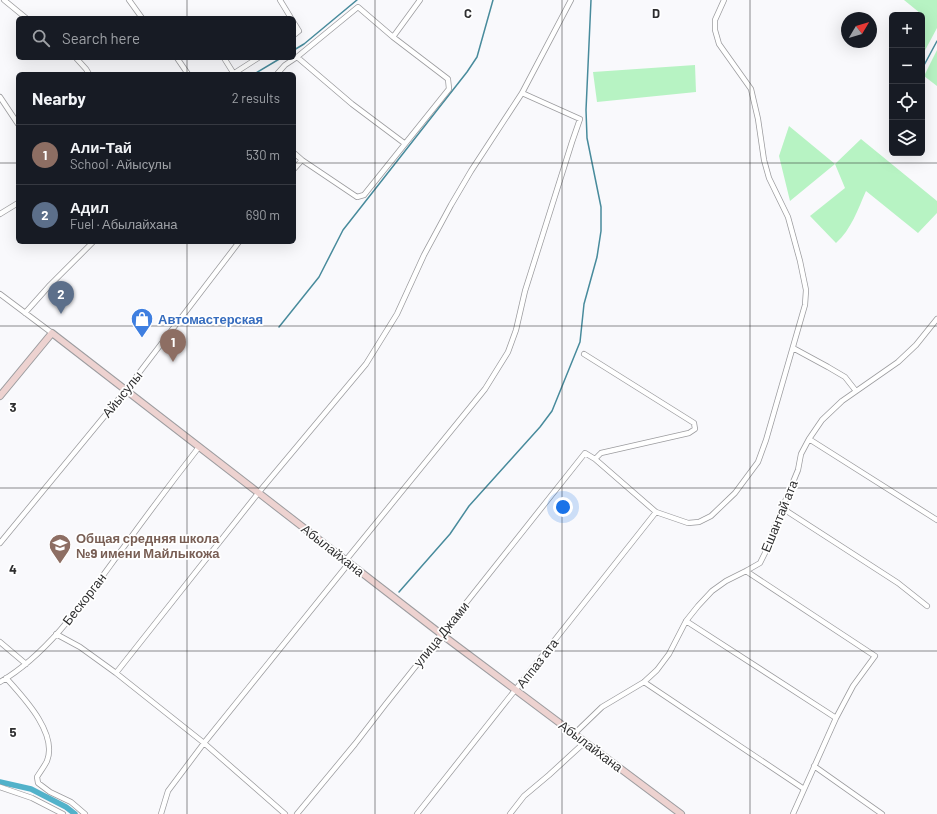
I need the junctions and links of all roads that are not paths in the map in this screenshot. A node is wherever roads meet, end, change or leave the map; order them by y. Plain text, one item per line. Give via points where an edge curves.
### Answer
1 (4, 0) edge
2 (129, 0) edge
3 (280, 0) edge
4 (420, 0) edge
5 (571, 0) edge
6 (724, 0) edge
7 (24, 16) edge
8 (141, 16) edge
9 (290, 16) edge
10 (393, 37) junction
11 (297, 58) joint
12 (78, 60) edge
13 (178, 60) edge
14 (225, 60) edge
15 (255, 60) edge
16 (294, 60) edge
17 (87, 72) edge
18 (187, 72) edge
19 (233, 72) edge
20 (237, 72) edge
21 (279, 72) edge
22 (522, 93) junction
23 (0, 97) edge
24 (16, 121) edge
25 (404, 143) junction
26 (296, 155) edge
27 (302, 160) junction
28 (296, 167) edge
29 (16, 204) edge
30 (0, 214) edge
31 (91, 244) edge
32 (237, 244) edge
33 (0, 294) edge
34 (25, 313) junction
35 (937, 319) edge
36 (52, 333) junction
37 (793, 348) junction
38 (584, 354) dead end
39 (126, 390) junction
40 (856, 391) junction
41 (0, 396) edge
42 (808, 439) junction
43 (199, 447) junction
44 (595, 459) junction
45 (259, 492) junction
46 (782, 508) junction
47 (656, 512) junction
48 (937, 520) edge
49 (0, 543) edge
50 (348, 562) junction
51 (746, 571) junction
52 (927, 606) dead end
53 (686, 621) junction
54 (56, 634) junction
55 (441, 634) junction
56 (0, 642) edge
57 (26, 664) junction
58 (116, 673) junction
59 (6, 678) junction
60 (0, 682) edge
61 (644, 682) junction
62 (516, 690) junction
63 (836, 718) junction
64 (574, 734) junction
65 (585, 742) junction
66 (204, 743) junction
67 (814, 766) junction
68 (0, 787) edge
69 (804, 789) junction
70 (63, 814) edge
71 (85, 814) edge
72 (161, 814) edge
73 (285, 814) edge
74 (297, 814) edge
75 (417, 814) edge
76 (510, 814) edge
77 (681, 814) edge
78 (792, 814) edge
79 (882, 814) edge

1 - 7 street
2 - 8 street
3 - 9 street
4 - 10 street
5 - 22 street
6 - 37 street via 714,20 715,30 720,44 751,89 764,160 769,178 788,217 806,290 805,305
10 - 11 street via 358,7
10 - 25 street via 448,79 449,89
11 - 25 street
12 - 17 street
13 - 18 street
14 - 19 street
15 - 20 street
16 - 21 street
22 - 45 street via 451,205 424,255 407,295 366,364
22 - 50 street via 580,119 508,352 485,390
23 - 24 street
25 - 27 street via 364,195 357,197
26 - 27 street
27 - 28 street
29 - 30 street
31 - 34 street
32 - 39 street, Айысулы
33 - 34 street
34 - 36 street
35 - 40 street, Ешантай ата via 898,362
36 - 39 main road, Абылайхана
36 - 41 main road
37 - 40 street via 845,377
37 - 47 street via 758,462 735,493 711,516 699,522 688,523
38 - 44 street via 694,423 695,429 689,434 601,453
39 - 43 main road, Абылайхана
39 - 49 street, Айысулы
40 - 42 street, Ешантай ата via 822,420
42 - 46 street, Ешантай ата
42 - 48 street
43 - 45 main road, Абылайхана
43 - 54 street, Бескорган via 86,599
44 - 47 street
44 - 55 street, улица Джами via 585,453
45 - 50 main road, Абылайхана
45 - 58 street
46 - 51 street, Ешантай ата via 760,563
46 - 52 street via 898,583
47 - 62 street, Аппаз ата
50 - 55 main road, Абылайхана
50 - 66 street
51 - 53 street, Ешантай ата via 712,590
51 - 63 street via 875,656 853,686
53 - 61 street, Ешантай ата via 669,654
53 - 63 street
54 - 57 street, Бескорган
54 - 58 street via 80,647
55 - 62 main road, Абылайхана
55 - 74 street, улица Джами
56 - 57 street
57 - 59 street, Бескорган
58 - 66 street
59 - 60 street, Бескорган
59 - 71 street via 29,704 45,731 49,748 47,761 37,777 38,783 71,802
61 - 64 street, Ешантай ата via 602,707
61 - 69 street
62 - 64 main road, Абылайхана
62 - 75 street, Аппаз ата
63 - 67 street
64 - 65 main road, Абылайхана
65 - 76 street via 524,796
65 - 77 main road, Абылайхана
66 - 72 street via 168,791
66 - 73 street
67 - 69 street
67 - 79 street
68 - 70 street via 32,798
69 - 78 street

